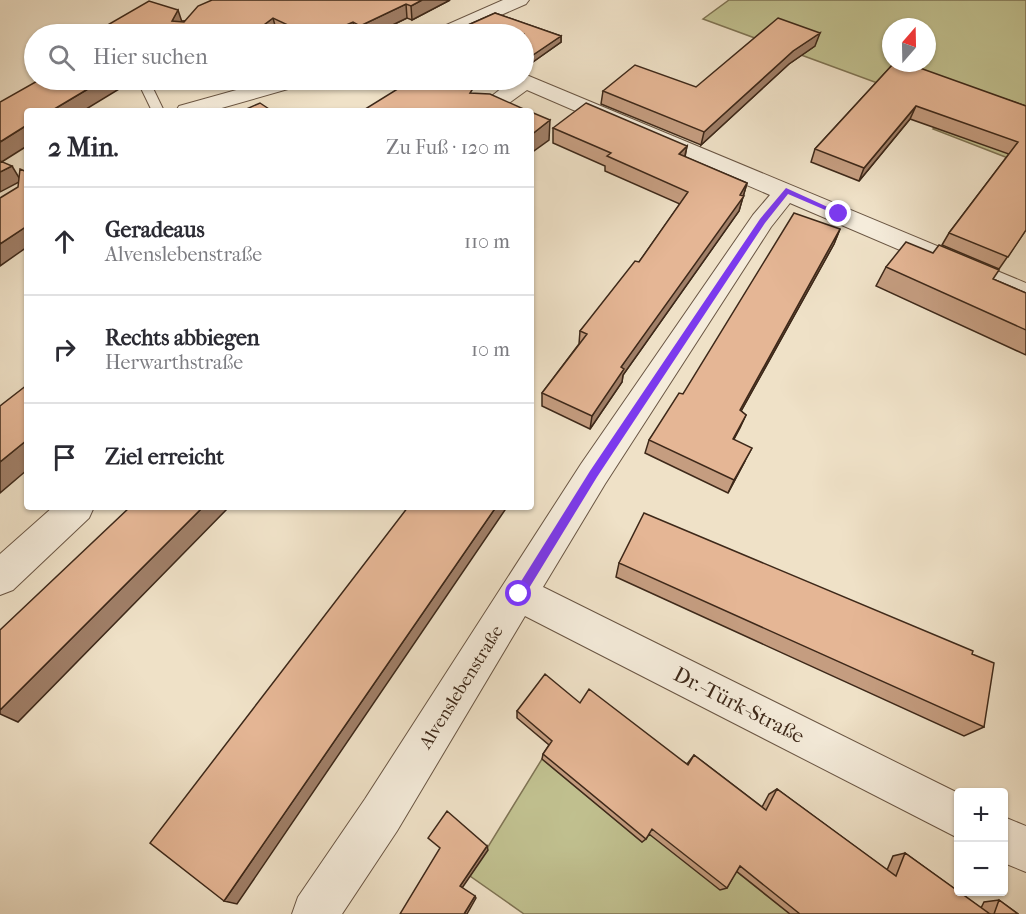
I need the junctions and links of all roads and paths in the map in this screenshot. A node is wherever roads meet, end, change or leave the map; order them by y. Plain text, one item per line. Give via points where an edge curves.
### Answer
1 (519, 0) edge
2 (465, 24) edge
3 (534, 85) edge
4 (148, 90) edge
5 (260, 90) edge
6 (510, 90) edge
7 (157, 108) edge
8 (198, 108) edge
9 (488, 108) edge
10 (786, 191) junction
11 (1026, 294) edge
12 (73, 510) edge
13 (0, 578) edge
14 (519, 594) junction
15 (954, 814) edge
16 (1008, 841) edge
17 (1026, 850) edge
18 (315, 914) edge

1 - 2 street
3 - 10 street
4 - 7 lane
5 - 8 street
6 - 9 street
10 - 11 street
10 - 14 street, Alvenslebenstraße via 606,455
12 - 13 street
14 - 15 street, Dr.-Türk-Straße
14 - 18 street, Alvenslebenstraße
16 - 17 street

